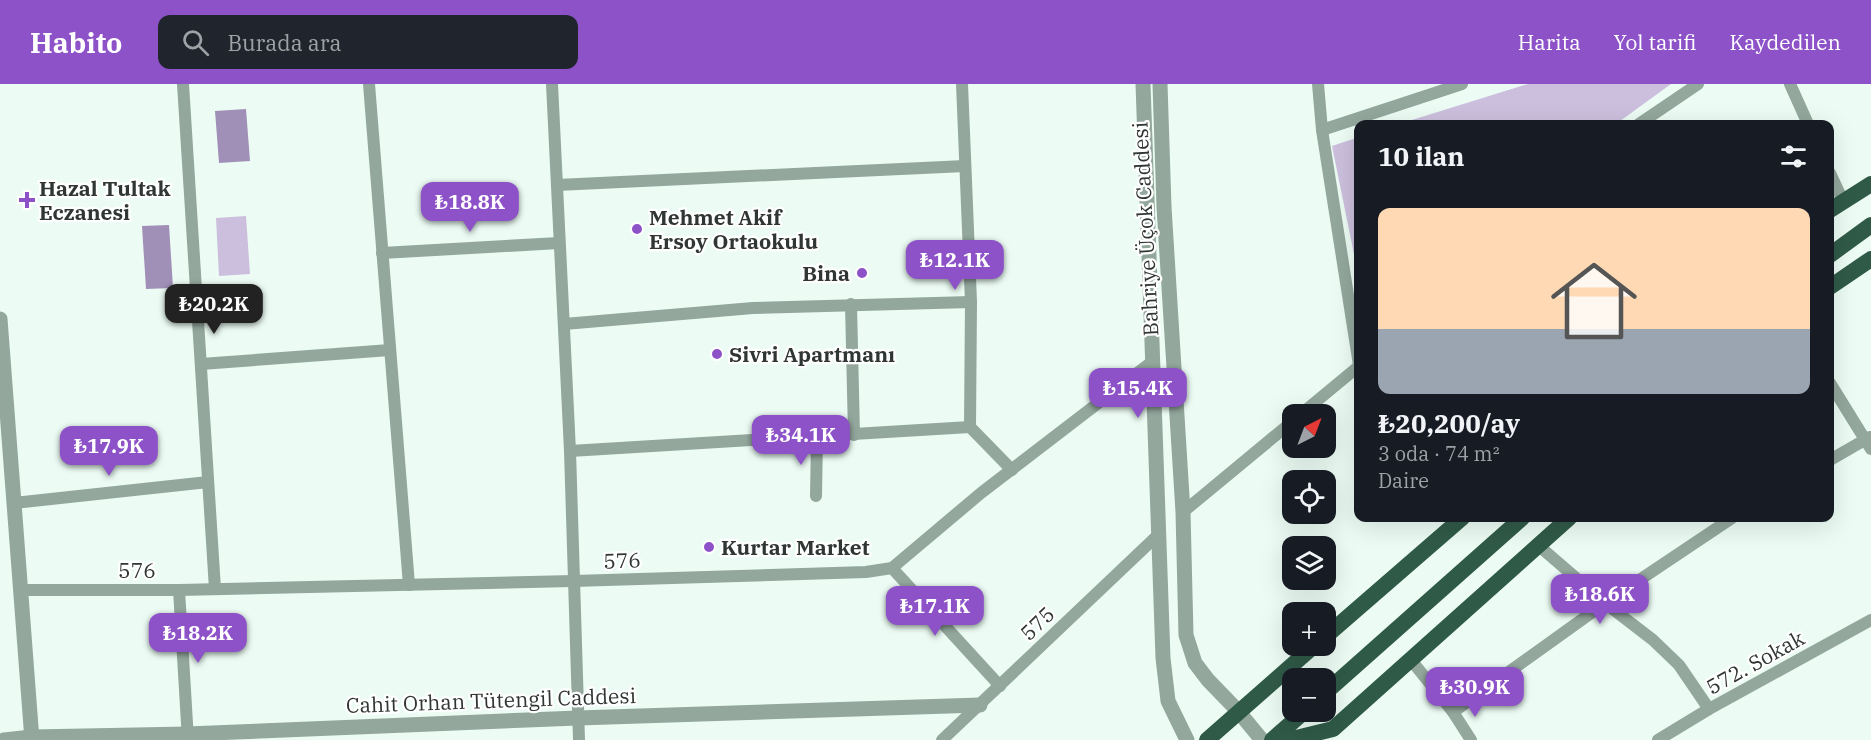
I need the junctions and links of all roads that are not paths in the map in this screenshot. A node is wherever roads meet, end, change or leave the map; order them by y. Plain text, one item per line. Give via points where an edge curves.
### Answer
1 (183, 84) edge
2 (369, 84) edge
3 (552, 84) edge
4 (962, 84) edge
5 (1143, 84) edge
6 (1160, 84) edge
7 (1318, 84) edge
8 (1462, 84) edge
9 (1698, 84) edge
10 (1790, 84) edge
11 (1645, 120) edge
12 (1806, 120) edge
13 (1322, 130) junction
14 (965, 166) junction
15 (1871, 184) edge
16 (556, 185) junction
17 (1836, 206) edge
18 (1871, 225) edge
19 (560, 243) junction
20 (1834, 252) edge
21 (382, 253) junction
22 (1871, 259) edge
23 (1834, 284) edge
24 (971, 302) junction
25 (851, 304) junction
26 (0, 319) edge
27 (564, 324) junction
28 (1354, 334) edge
29 (390, 350) junction
30 (1153, 361) junction
31 (201, 364) junction
32 (1354, 370) edge
33 (1834, 389) edge
34 (1313, 404) edge
35 (970, 427) junction
36 (1282, 430) edge
37 (854, 435) junction
38 (817, 437) junction
39 (1869, 442) edge
40 (570, 451) junction
41 (5, 456) edge
42 (1834, 458) edge
43 (1012, 470) junction
44 (208, 482) junction
45 (816, 496) dead end
46 (14, 503) junction
47 (1183, 512) junction
48 (1457, 522) edge
49 (1517, 522) edge
50 (1565, 522) edge
51 (1726, 522) edge
52 (1159, 534) junction
53 (1539, 546) junction
54 (892, 568) junction
55 (573, 581) junction
56 (409, 585) junction
57 (215, 589) junction
58 (20, 590) junction
59 (179, 590) junction
60 (1605, 603) junction
61 (1871, 620) edge
62 (1336, 627) edge
63 (1302, 656) edge
64 (1412, 660) junction
65 (1336, 683) edge
66 (1000, 686) junction
67 (980, 705) junction
68 (1708, 709) junction
69 (1238, 711) junction
70 (1453, 712) junction
71 (578, 718) junction
72 (1292, 722) edge
73 (187, 737) edge
74 (1666, 738) edge
75 (1, 739) edge
76 (32, 739) edge
77 (579, 740) edge
78 (942, 740) edge
79 (1187, 740) edge
80 (1207, 740) edge
81 (1262, 740) edge
82 (1272, 740) edge
83 (1288, 740) edge
84 (1471, 740) edge

1 - 31 street
2 - 21 street
3 - 16 street
4 - 14 street
5 - 30 street, Bahriye Üçok Caddesi
6 - 47 street, Bahriye Üçok Caddesi
7 - 13 street
8 - 13 street
9 - 11 street
10 - 12 street
13 - 28 street
14 - 16 street
14 - 24 street
15 - 17 highway
16 - 19 street
18 - 20 highway
19 - 21 street
19 - 27 street
21 - 29 street
22 - 23 highway
24 - 25 street
24 - 35 street
25 - 27 street
25 - 37 street
26 - 41 street
27 - 40 street
29 - 31 street
29 - 56 street
30 - 43 street
30 - 52 street, Bahriye Üçok Caddesi
31 - 44 street
32 - 34 street
33 - 39 street
35 - 37 street
35 - 43 street
36 - 47 street
37 - 38 street
38 - 40 street
38 - 45 street
39 - 42 street
40 - 55 street
41 - 46 street
43 - 54 street
44 - 46 street
44 - 57 street
46 - 58 street
47 - 69 street, Bahriye Üçok Caddesi via 1184,615 1190,651 1208,681
48 - 62 highway
49 - 65 highway
50 - 53 highway
51 - 60 street
52 - 66 street, 575
52 - 79 street, Bahriye Üçok Caddesi via 1165,686
53 - 60 street
53 - 64 highway
54 - 55 street, 576
54 - 66 street
55 - 56 street, 576
55 - 71 street
56 - 57 street, 576
57 - 59 street, 576
58 - 59 street, 576
58 - 76 street
59 - 73 street
60 - 68 street via 1678,665
60 - 70 street
61 - 68 street, 572. Sokak
63 - 69 highway
64 - 70 street
64 - 83 highway via 1333,729
66 - 67 street, 575
67 - 71 street, Cahit Orhan Tütengil Caddesi
67 - 78 street, 575
68 - 74 street, 572. Sokak
69 - 80 highway
69 - 81 street, Bahriye Üçok Caddesi
70 - 84 street
71 - 73 street, Cahit Orhan Tütengil Caddesi
71 - 77 street
72 - 82 highway
73 - 76 street, Cahit Orhan Tütengil Caddesi
75 - 76 street, Cahit Orhan Tütengil Caddesi

